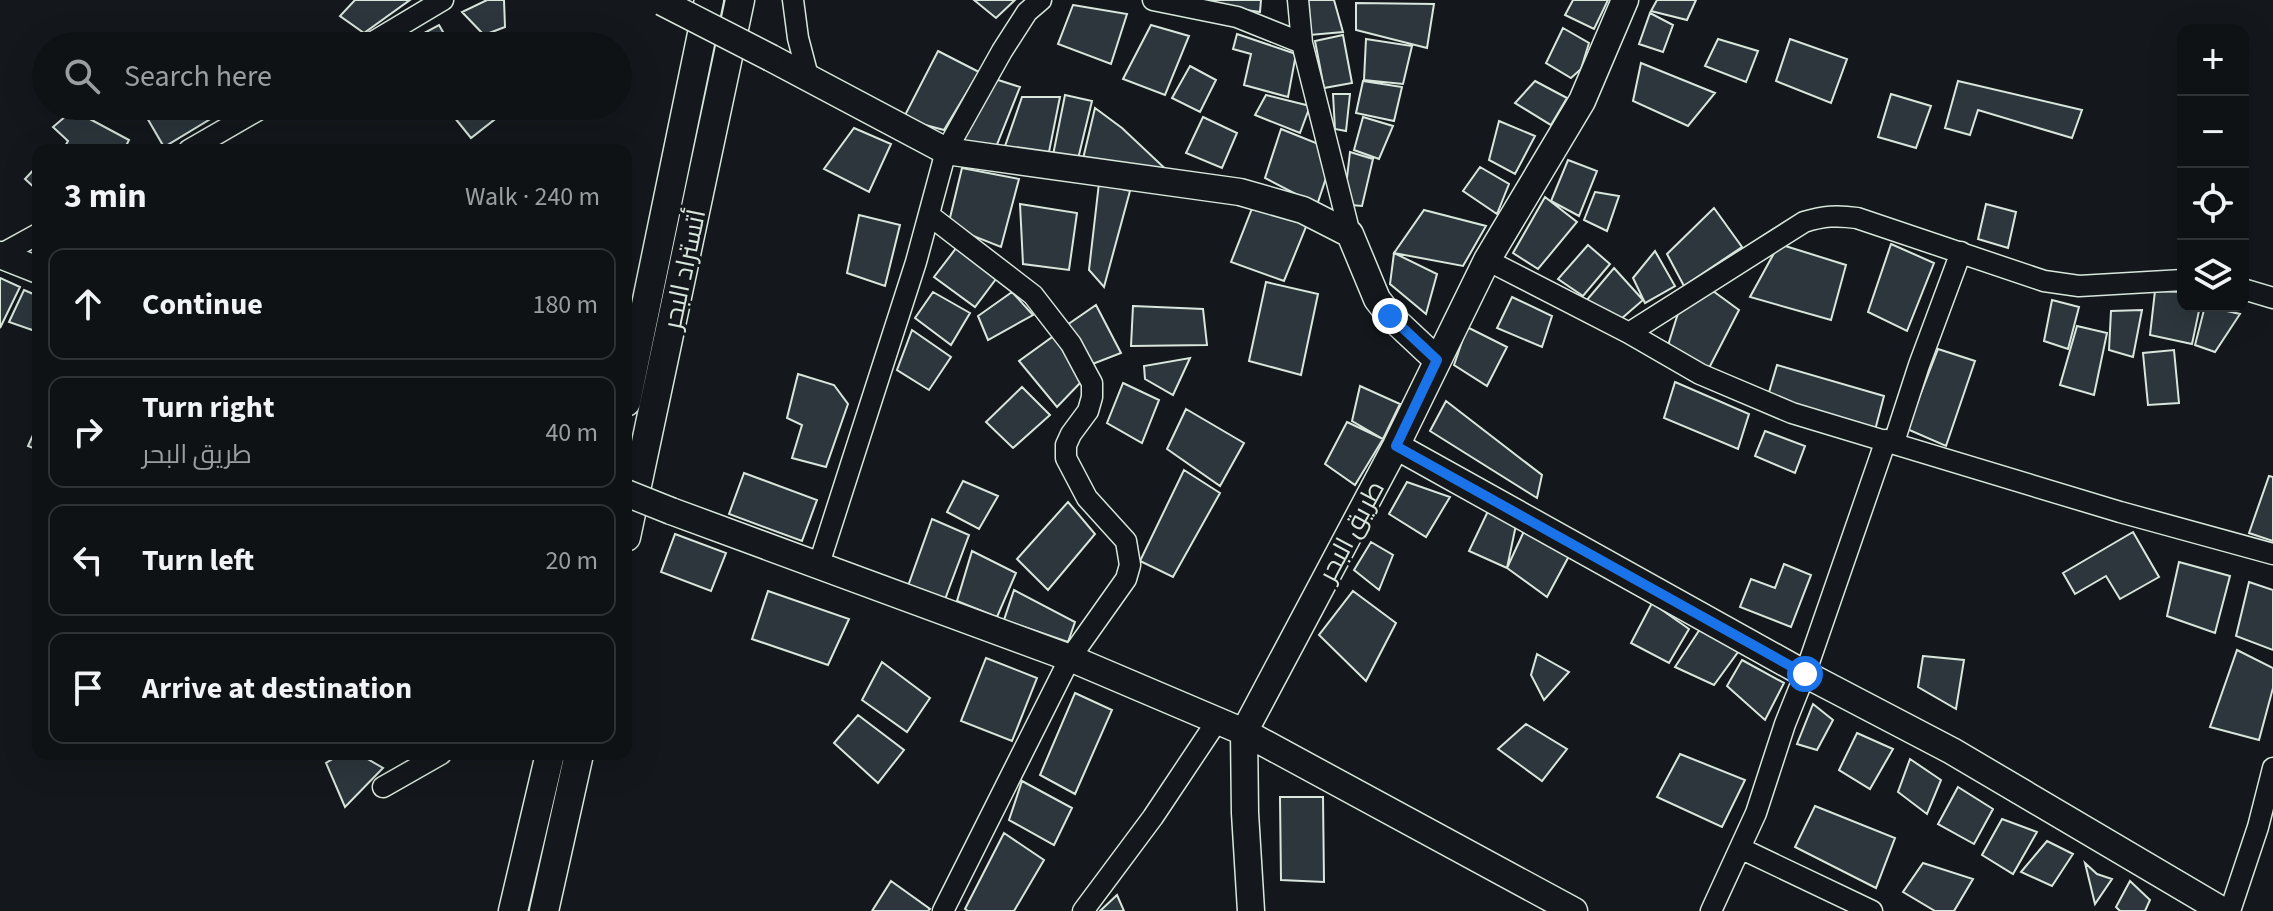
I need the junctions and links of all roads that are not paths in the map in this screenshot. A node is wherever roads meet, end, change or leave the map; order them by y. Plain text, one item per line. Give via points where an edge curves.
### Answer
1 (443, 0) edge
2 (709, 0) edge
3 (740, 0) edge
4 (793, 0) edge
5 (1041, 0) edge
6 (1153, 0) edge
7 (1298, 0) edge
8 (1625, 0) edge
9 (660, 1) edge
10 (389, 32) edge
11 (1302, 43) junction
12 (809, 80) junction
13 (241, 120) edge
14 (199, 144) edge
15 (946, 151) junction
16 (929, 215) junction
17 (1350, 234) junction
18 (32, 237) edge
19 (1961, 252) junction
20 (0, 255) edge
21 (1487, 260) junction
22 (32, 268) edge
23 (2177, 280) edge
24 (2249, 291) edge
25 (2273, 298) edge
26 (1629, 333) junction
27 (1437, 360) junction
28 (632, 373) edge
29 (1890, 441) junction
30 (1396, 446) junction
31 (632, 495) edge
32 (632, 509) edge
33 (2273, 554) edge
34 (819, 564) junction
35 (1070, 658) junction
36 (1805, 674) junction
37 (1217, 721) junction
38 (1244, 732) junction
39 (430, 760) edge
40 (549, 760) edge
41 (578, 760) edge
42 (2273, 768) edge
43 (383, 787) dead end
44 (1740, 848) junction
45 (513, 911) edge
46 (544, 911) edge
47 (943, 911) edge
48 (1083, 911) edge
49 (1251, 911) edge
50 (1574, 911) edge
51 (1711, 911) edge
52 (1872, 911) edge
53 (2223, 911) edge
54 (2230, 911) edge

1 - 10 street
2 - 28 highway, أتستراد البحر
3 - 32 highway, أتستراد البحر
4 - 12 street
5 - 15 street via 1002,51
6 - 11 street via 1237,17
7 - 11 street
8 - 21 main road, طريق البحر via 1582,101
9 - 12 main road, bridge
11 - 17 street
12 - 15 main road
13 - 14 street
15 - 16 street
15 - 17 main road via 1240,192 1303,210
16 - 34 street
16 - 35 street via 1033,295 1071,344 1092,383 1088,411 1071,434 1066,458 1087,498 1126,541 1130,565 1126,579
17 - 27 main road via 1383,308
18 - 20 street
19 - 23 street via 2014,273 2079,286
19 - 26 street via 1857,218 1822,216 1804,222
19 - 29 street
20 - 22 main road
21 - 26 street
21 - 27 main road, طريق البحر
24 - 25 street
26 - 29 street via 1700,374 1792,413
27 - 30 main road, طريق البحر
29 - 33 street
29 - 36 street
30 - 36 main road
30 - 38 main road, طريق البحر
31 - 34 main road, bridge
34 - 35 main road
35 - 37 main road
35 - 47 street
36 - 44 street
36 - 53 main road via 1952,751
37 - 38 main road
37 - 48 street
38 - 49 main road, طريق البحر
38 - 50 main road
39 - 43 street
40 - 45 highway
41 - 46 highway
42 - 54 street
44 - 51 street
44 - 52 street

